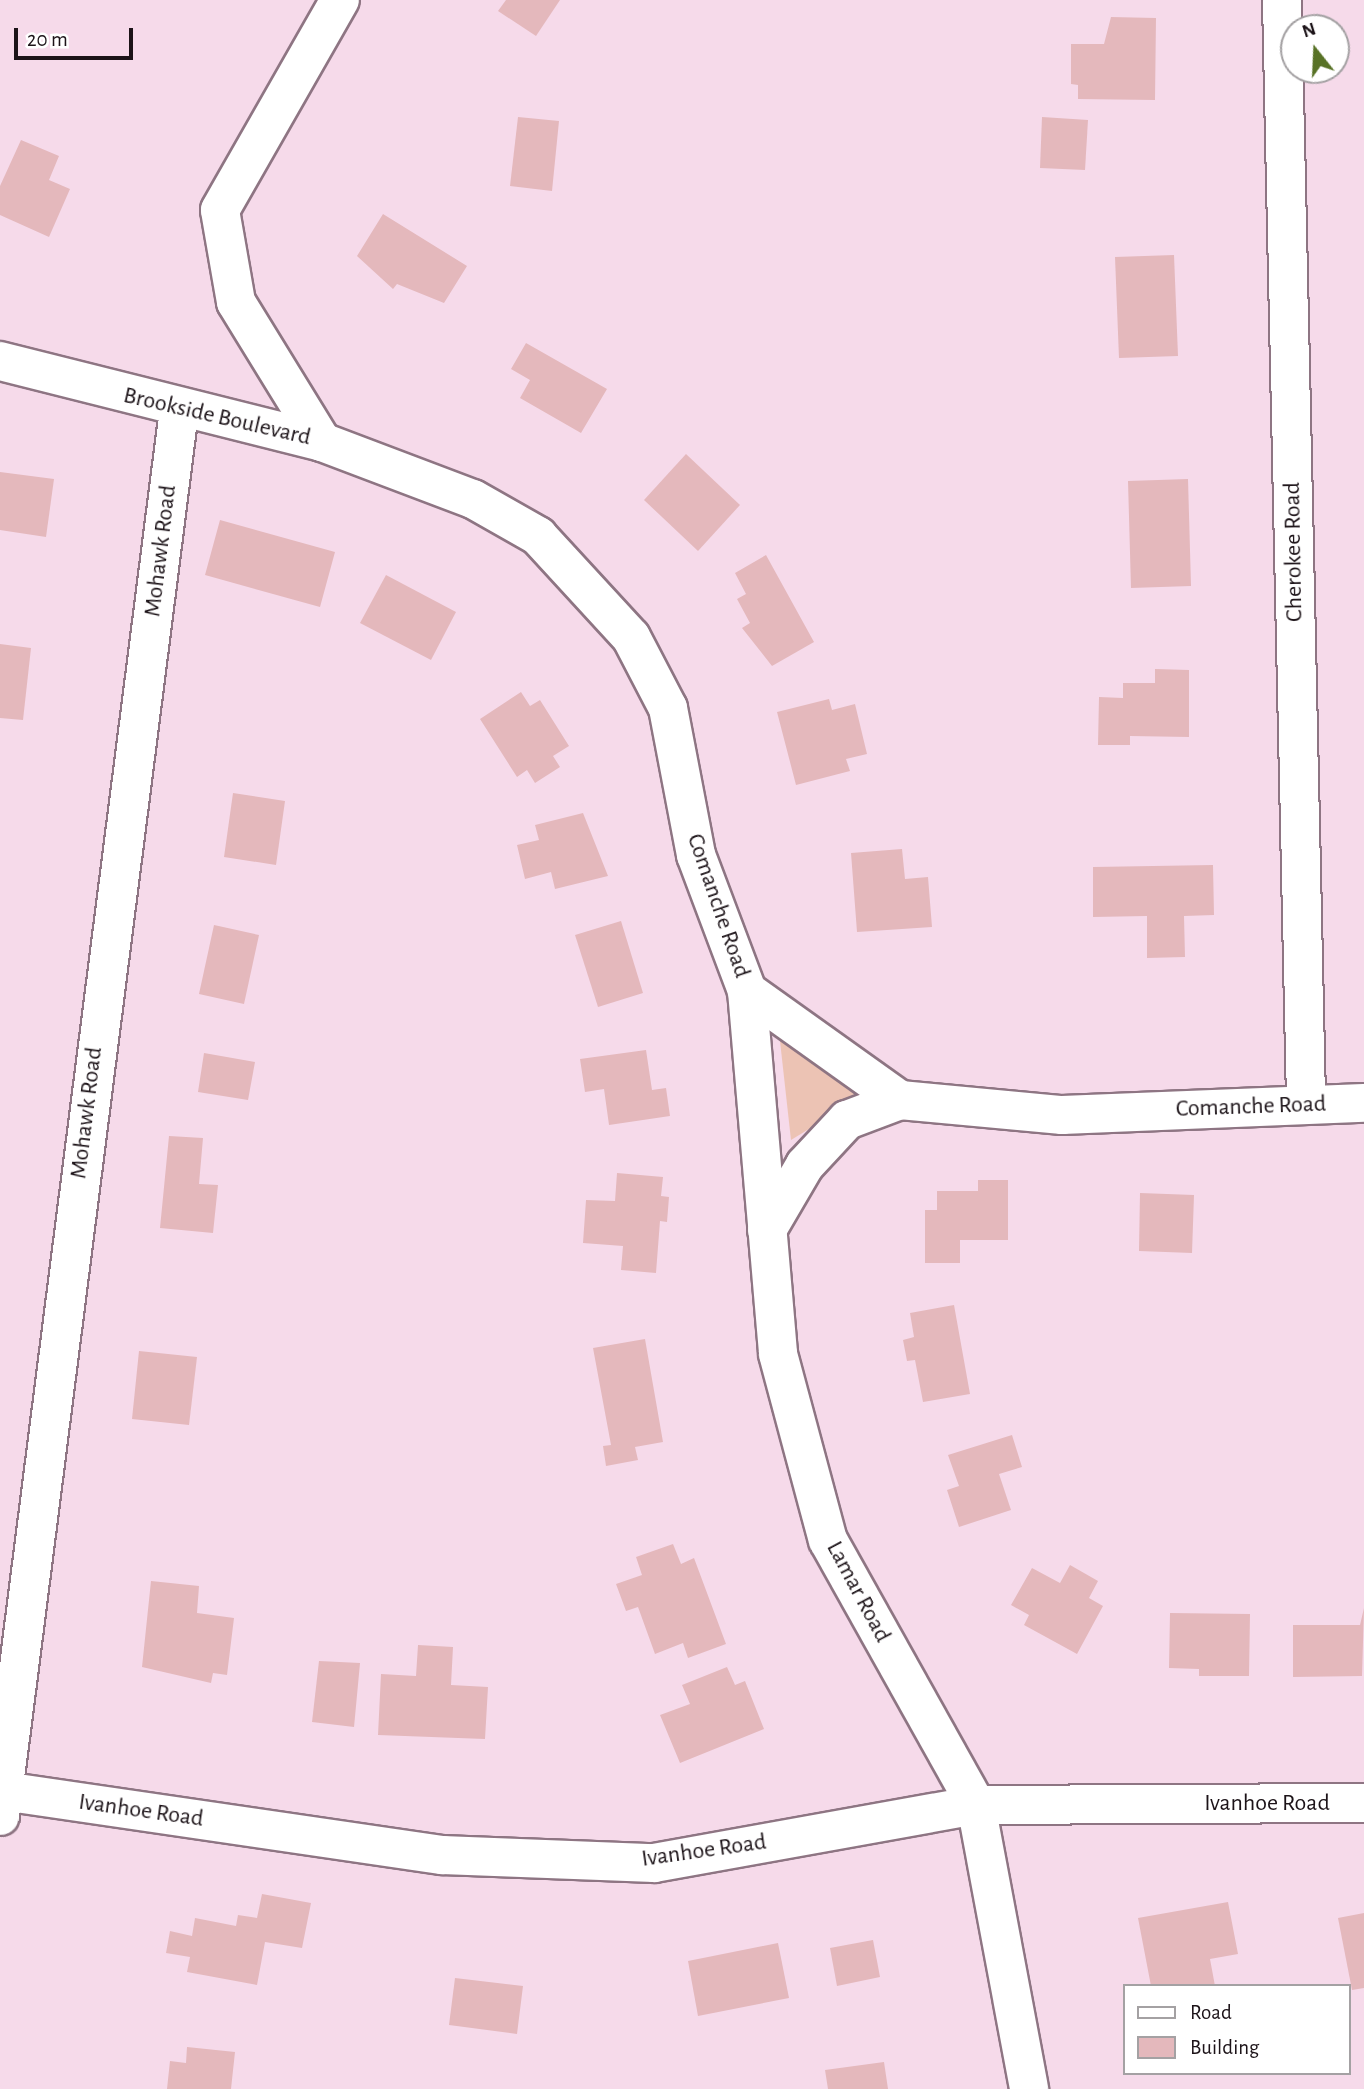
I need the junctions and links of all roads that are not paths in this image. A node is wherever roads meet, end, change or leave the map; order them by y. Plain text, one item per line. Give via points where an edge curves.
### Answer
1 (340, 0) edge
2 (1282, 0) edge
3 (0, 361) edge
4 (179, 411) junction
5 (322, 442) junction
6 (747, 991) junction
7 (900, 1100) junction
8 (1364, 1103) edge
9 (1306, 1104) junction
10 (768, 1230) junction
11 (2, 1803) edge
12 (1364, 1803) edge
13 (976, 1805) junction
14 (1029, 2089) edge

1 - 5 street, Brookside Boulevard via 220,209 236,302
2 - 9 street, Cherokee Road
3 - 4 street, Brookside Boulevard
4 - 5 street, Brookside Boulevard
4 - 11 street, Mohawk Road
5 - 6 street, Comanche Road via 473,499 538,536 631,637 668,708 696,855
6 - 7 street, Comanche Road
6 - 10 street, Lamar Road
7 - 9 street, Comanche Road via 1062,1115
7 - 10 street via 847,1120 805,1165
8 - 9 street, Comanche Road
10 - 13 street, Lamar Road via 778,1354 828,1540
11 - 13 street, Ivanhoe Road via 442,1855 654,1863
12 - 13 street, Ivanhoe Road
13 - 14 street, Lamar Road

